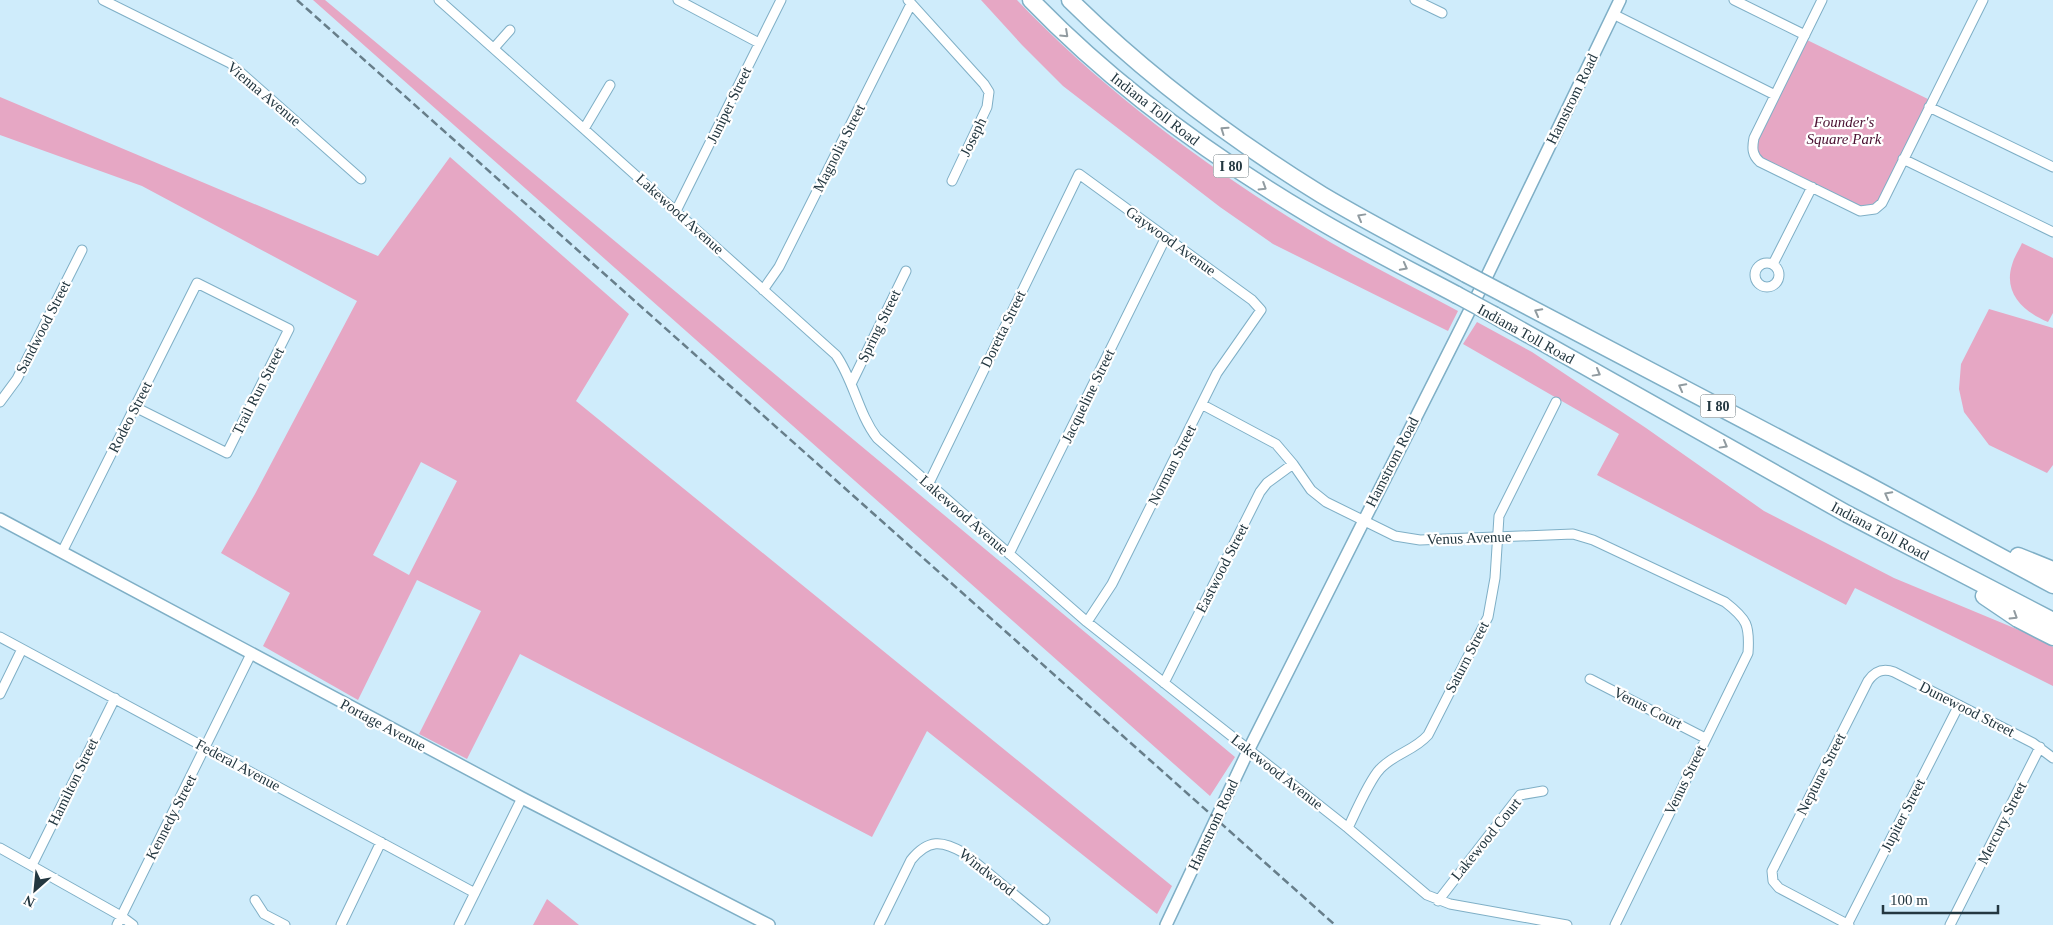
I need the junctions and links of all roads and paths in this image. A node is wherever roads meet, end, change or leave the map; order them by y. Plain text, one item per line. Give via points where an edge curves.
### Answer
1 (103, 0) edge
2 (438, 0) edge
3 (678, 0) edge
4 (781, 0) edge
5 (1031, 0) edge
6 (1070, 0) edge
7 (1416, 0) edge
8 (1620, 0) edge
9 (1734, 0) edge
10 (1822, 0) edge
11 (1983, 0) edge
12 (909, 2) edge
13 (1442, 13) dead end
14 (1613, 14) junction
15 (510, 30) dead end
16 (1805, 34) junction
17 (760, 43) junction
18 (494, 48) junction
19 (610, 85) dead end
20 (1775, 95) junction
21 (1929, 107) junction
22 (584, 129) junction
23 (1904, 159) junction
24 (2053, 167) edge
25 (1079, 174) joint
26 (361, 179) dead end
27 (952, 181) dead end
28 (1812, 188) junction
29 (676, 211) junction
30 (2053, 232) edge
31 (1166, 238) junction
32 (82, 250) dead end
33 (1773, 264) dead end
34 (906, 271) dead end
35 (763, 290) junction
36 (1261, 310) joint
37 (289, 330) joint
38 (852, 382) junction
39 (0, 402) edge
40 (1556, 402) dead end
41 (1202, 405) junction
42 (135, 407) junction
43 (1294, 464) junction
44 (928, 485) junction
45 (1930, 518) junction
46 (0, 519) edge
47 (1362, 520) junction
48 (1496, 537) junction
49 (1915, 550) junction
50 (62, 552) junction
51 (1009, 554) junction
52 (2053, 570) edge
53 (2053, 585) edge
54 (2053, 621) edge
55 (1087, 622) junction
56 (1749, 634) joint
57 (0, 636) edge
58 (2053, 637) edge
59 (22, 649) junction
60 (251, 654) junction
61 (1878, 671) joint
62 (1590, 680) dead end
63 (1164, 682) junction
64 (0, 694) edge
65 (115, 698) junction
66 (1959, 705) junction
67 (1705, 738) junction
68 (2040, 747) junction
69 (206, 748) junction
70 (1249, 749) junction
71 (2053, 758) edge
72 (1543, 791) dead end
73 (522, 798) junction
74 (1348, 828) junction
75 (381, 842) junction
76 (0, 848) edge
77 (32, 865) junction
78 (475, 893) junction
79 (255, 900) dead end
80 (1438, 901) junction
81 (121, 916) junction
82 (1045, 920) dead end
83 (117, 925) edge
84 (133, 925) edge
85 (285, 925) edge
86 (341, 925) edge
87 (459, 925) edge
88 (769, 925) edge
89 (878, 925) edge
90 (1166, 925) edge
91 (1567, 925) edge
92 (1616, 925) edge
93 (1848, 925) edge
94 (1950, 925) edge

1 - 26 street, Vienna Avenue via 230,63
2 - 18 street, Lakewood Avenue
3 - 17 street
4 - 17 street, Juniper Street
5 -> 49 highway, Indiana Toll Road / I 80, bridge via 1126,88 1208,150 1311,216
45 -> 6 highway, Indiana Toll Road / I 80, bridge via 1324,196 1178,96
7 - 13 street
8 - 14 street, Hamstrom Road
9 - 16 street
10 - 16 street
11 - 21 street
12 - 27 street, Joseph via 989,92 987,107
12 - 35 street, Magnolia Street via 778,267
14 - 20 street
14 - 47 street, Hamstrom Road via 1485,280
15 - 18 street
16 - 20 street
17 - 29 street, Juniper Street
18 - 22 street, Lakewood Avenue
19 - 22 street
20 - 28 street via 1754,138 1752,148 1755,157
21 - 23 street
21 - 24 street
22 - 29 street, Lakewood Avenue
23 - 28 street via 1882,203 1875,209 1860,211
23 - 30 street
25 - 31 street, Gaywood Avenue
25 - 44 street, Doretta Street
28 - 33 street
29 - 35 street, Lakewood Avenue
31 - 36 street, Gaywood Avenue via 1252,300
31 - 51 street, Jacqueline Street
32 - 39 street, Sandwood Street via 17,379
34 - 38 street, Spring Street
35 - 38 street, Lakewood Avenue via 836,356
36 - 41 street, Norman Street via 1217,373
37 - 42 street, Trail Run Street via 227,453
37 - 42 street, Rodeo Street via 197,283
38 - 44 street, Lakewood Avenue via 866,424
40 - 48 street, Saturn Street via 1499,516
41 - 43 street, Venus Avenue via 1266,437
41 - 55 street, Norman Street via 1112,584
42 - 50 street, Rodeo Street
43 - 47 street, Venus Avenue via 1318,496
43 - 63 street, Eastwood Street via 1260,492
44 - 51 street, Lakewood Avenue
45 - 52 highway
45 - 53 highway, Indiana Toll Road / I 80
46 - 50 street, Portage Avenue
47 - 48 street, Venus Avenue via 1395,536 1420,540
47 - 70 street, Hamstrom Road
48 - 56 street, Venus Avenue via 1573,534 1593,540 1726,602 1743,615
48 - 74 street, Saturn Street via 1495,578 1488,617 1432,727 1419,745 1394,757 1378,770
49 - 54 highway, Indiana Toll Road / I 80
49 -> 58 highway via 2018,619
50 - 60 street, Portage Avenue
51 - 55 street, Lakewood Avenue
55 - 63 street, Lakewood Avenue
56 - 67 street, Venus Street via 1748,653
57 - 59 street, Federal Avenue
59 - 64 street
59 - 65 street, Federal Avenue
60 - 69 street, Kennedy Street
60 - 73 street, Portage Avenue
61 - 66 street, Dunewood Street via 1892,671
61 - 93 street, Neptune Street via 1868,681 1772,871 1773,881 1779,888
62 - 67 street, Venus Court
63 - 70 street, Lakewood Avenue
65 - 69 street, Federal Avenue
65 - 77 street, Hamilton Street
66 - 68 street, Dunewood Street
66 - 93 street, Jupiter Street
67 - 92 street, Venus Street
68 - 71 street, Dunewood Street
68 - 94 street, Mercury Street
69 - 75 street, Federal Avenue
69 - 81 street, Kennedy Street
70 - 74 street, Lakewood Avenue
70 - 90 street, Hamstrom Road
72 - 80 street, Lakewood Court via 1520,795
73 - 78 street
73 - 88 street, Portage Avenue
74 - 80 street, Lakewood Avenue via 1426,895
75 - 78 street, Federal Avenue
75 - 86 street
76 - 77 street
77 - 81 street
78 - 87 street
79 - 85 street via 264,914
80 - 91 street, Lakewood Avenue
81 - 83 street, Kennedy Street
81 - 84 street
82 - 89 street, Windwood via 964,852 952,845 939,843 918,851 911,860

